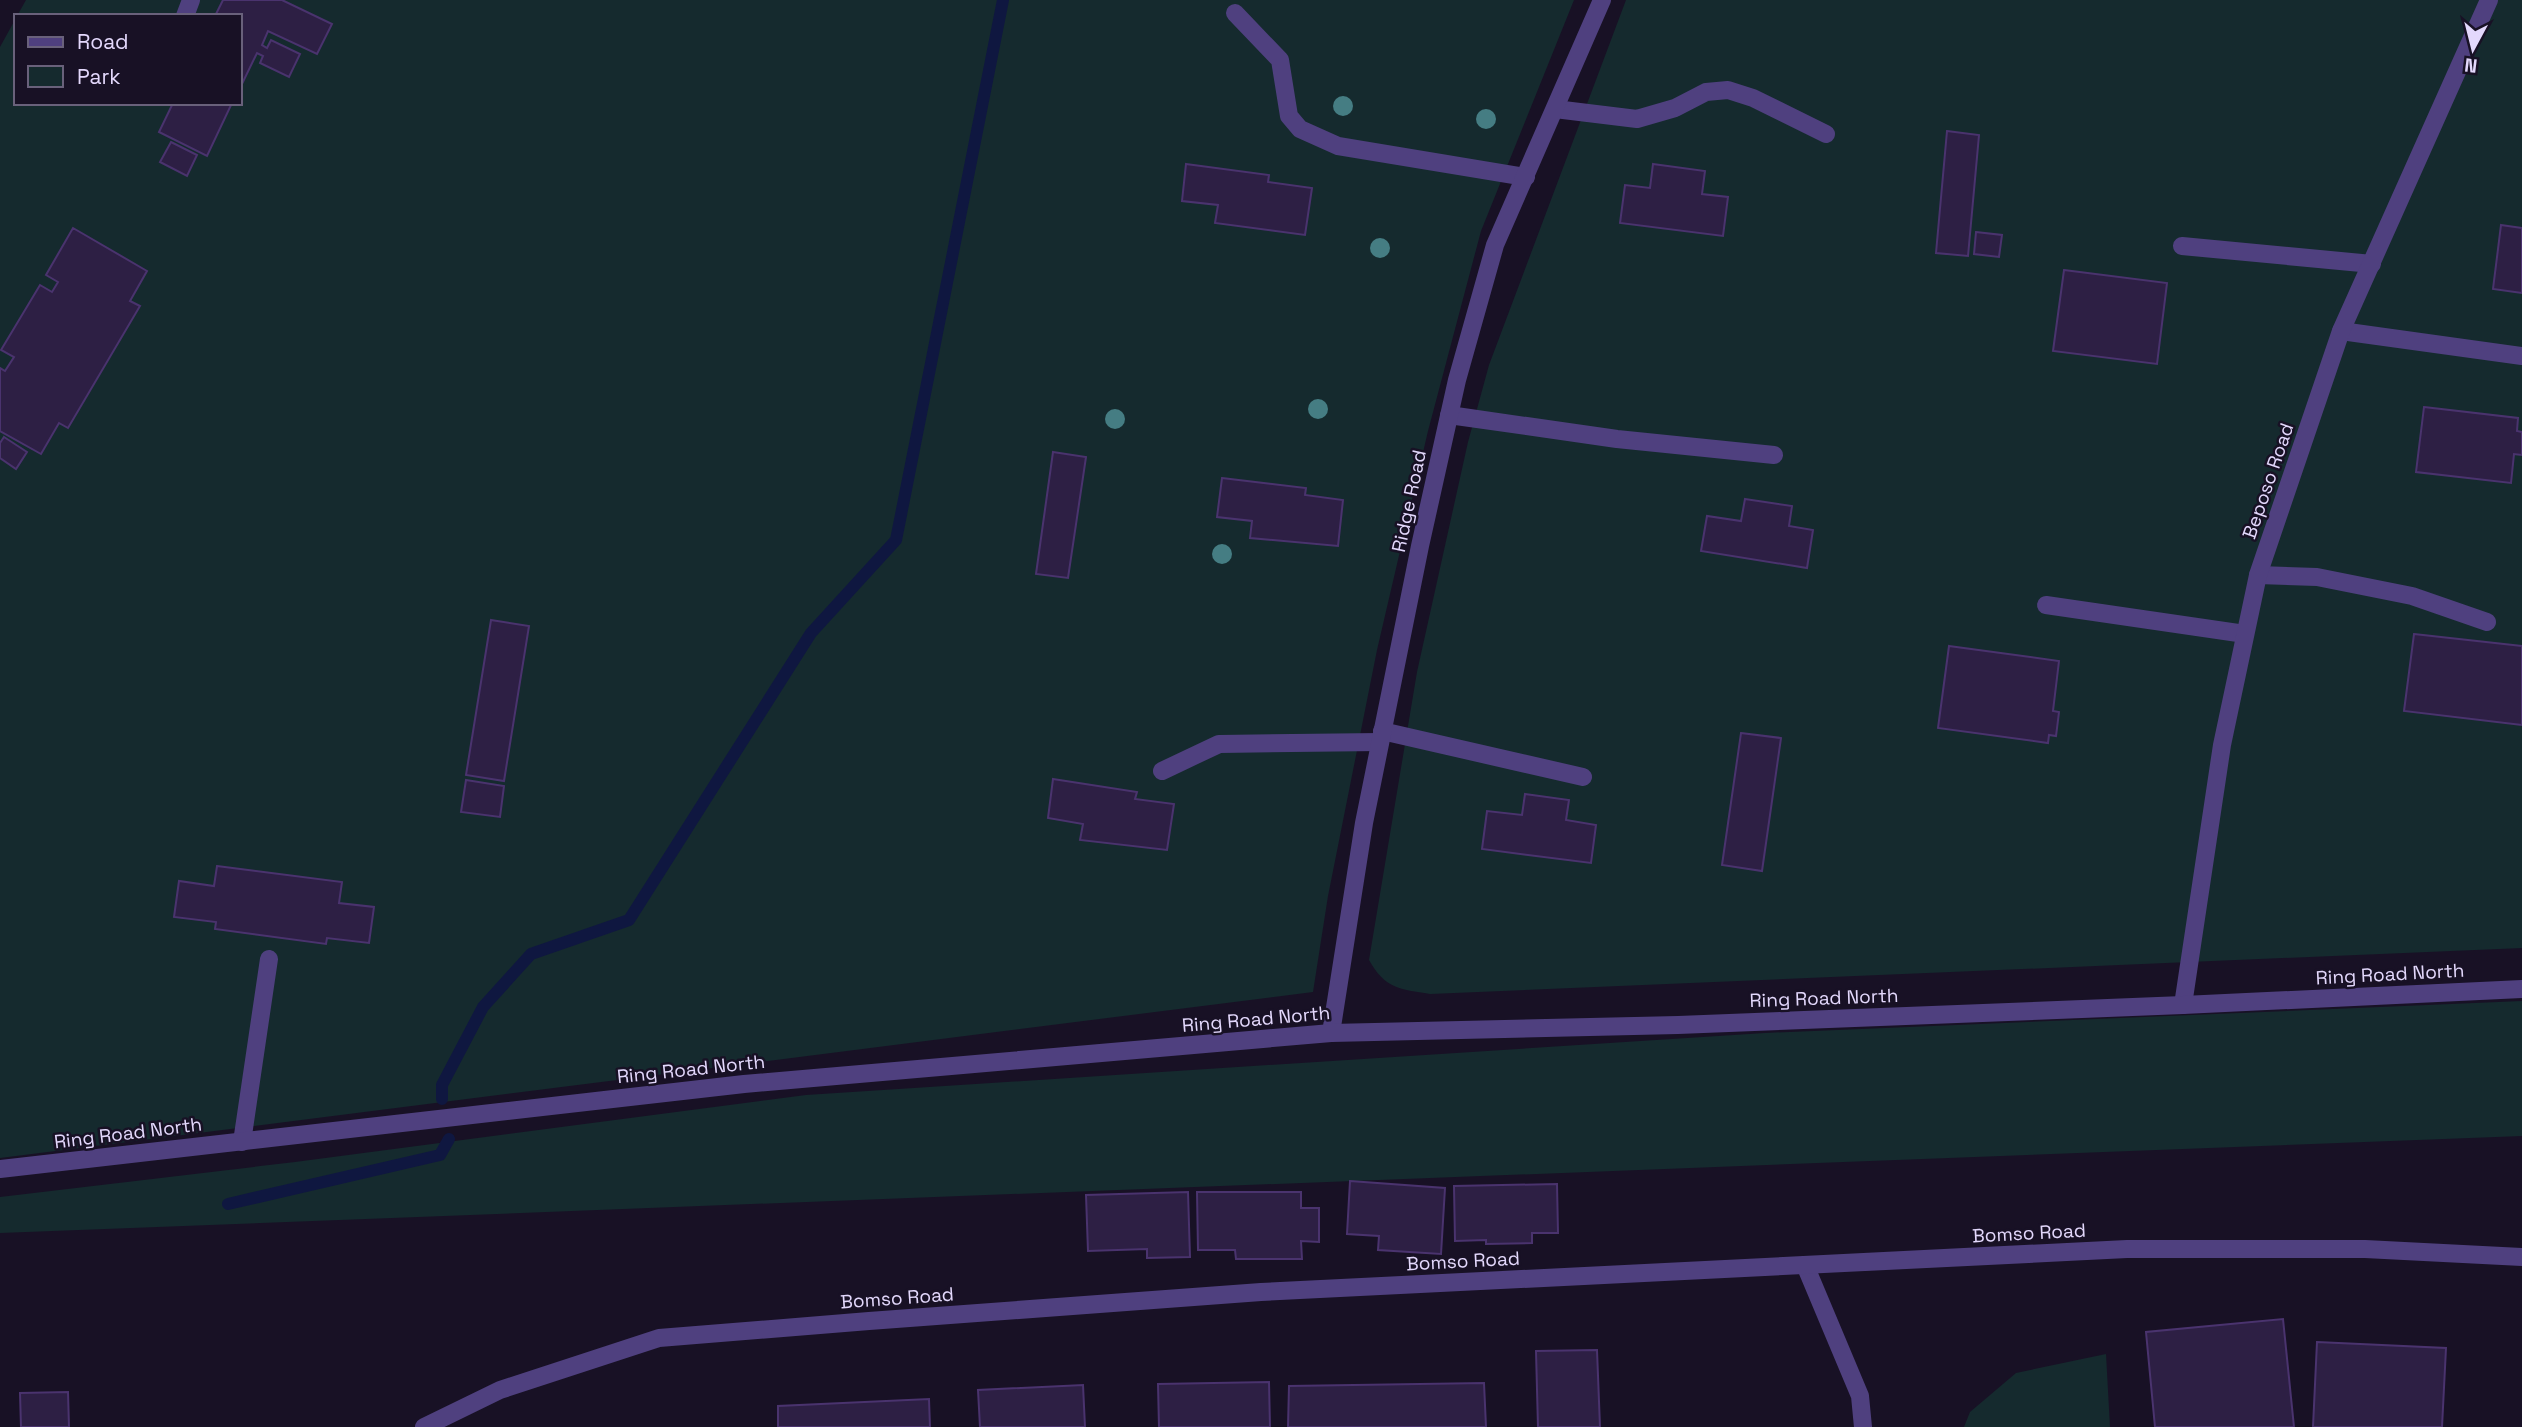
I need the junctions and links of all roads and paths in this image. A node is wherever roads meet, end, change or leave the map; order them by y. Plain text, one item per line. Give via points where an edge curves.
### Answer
1 (1602, 0) edge
2 (2489, 0) edge
3 (1234, 13) dead end
4 (1555, 109) junction
5 (1826, 134) dead end
6 (1526, 177) junction
7 (2182, 246) dead end
8 (2372, 264) junction
9 (2341, 331) junction
10 (2522, 356) edge
11 (1449, 415) junction
12 (1774, 455) dead end
13 (2258, 575) junction
14 (2046, 605) dead end
15 (2487, 622) dead end
16 (2245, 634) junction
17 (1381, 737) junction
18 (1162, 771) dead end
19 (1583, 777) dead end
20 (268, 959) dead end
21 (2522, 989) edge
22 (2183, 1005) junction
23 (1331, 1033) junction
24 (242, 1142) junction
25 (0, 1169) edge
26 (2522, 1257) edge
27 (1805, 1265) junction
28 (424, 1427) edge
29 (1863, 1427) edge

1 - 4 street, Ridge Road
2 - 8 street, Beposo Road
3 - 6 street via 1280,60 1289,116 1300,129 1338,146
4 - 5 street via 1637,119 1675,108 1706,92 1728,90
4 - 6 street, Ridge Road
6 - 11 street, Ridge Road via 1495,245
7 - 8 street
8 - 9 street, Beposo Road
9 - 10 street
9 - 13 street, Beposo Road
11 - 12 street
11 - 17 street, Ridge Road
13 - 15 street via 2317,577 2412,596
13 - 16 street, Beposo Road
14 - 16 street
16 - 22 street, Beposo Road via 2222,745
17 - 18 street via 1219,744
17 - 19 street
17 - 23 street, Ridge Road
20 - 24 street
21 - 22 street, Ring Road North
22 - 23 street, Ring Road North
23 - 24 street, Ring Road North via 744,1084
24 - 25 street, Ring Road North
26 - 27 street, Bomso Road via 2365,1249 2127,1249
27 - 28 street, Bomso Road via 1261,1292 659,1339 500,1390
27 - 29 street via 1860,1396

